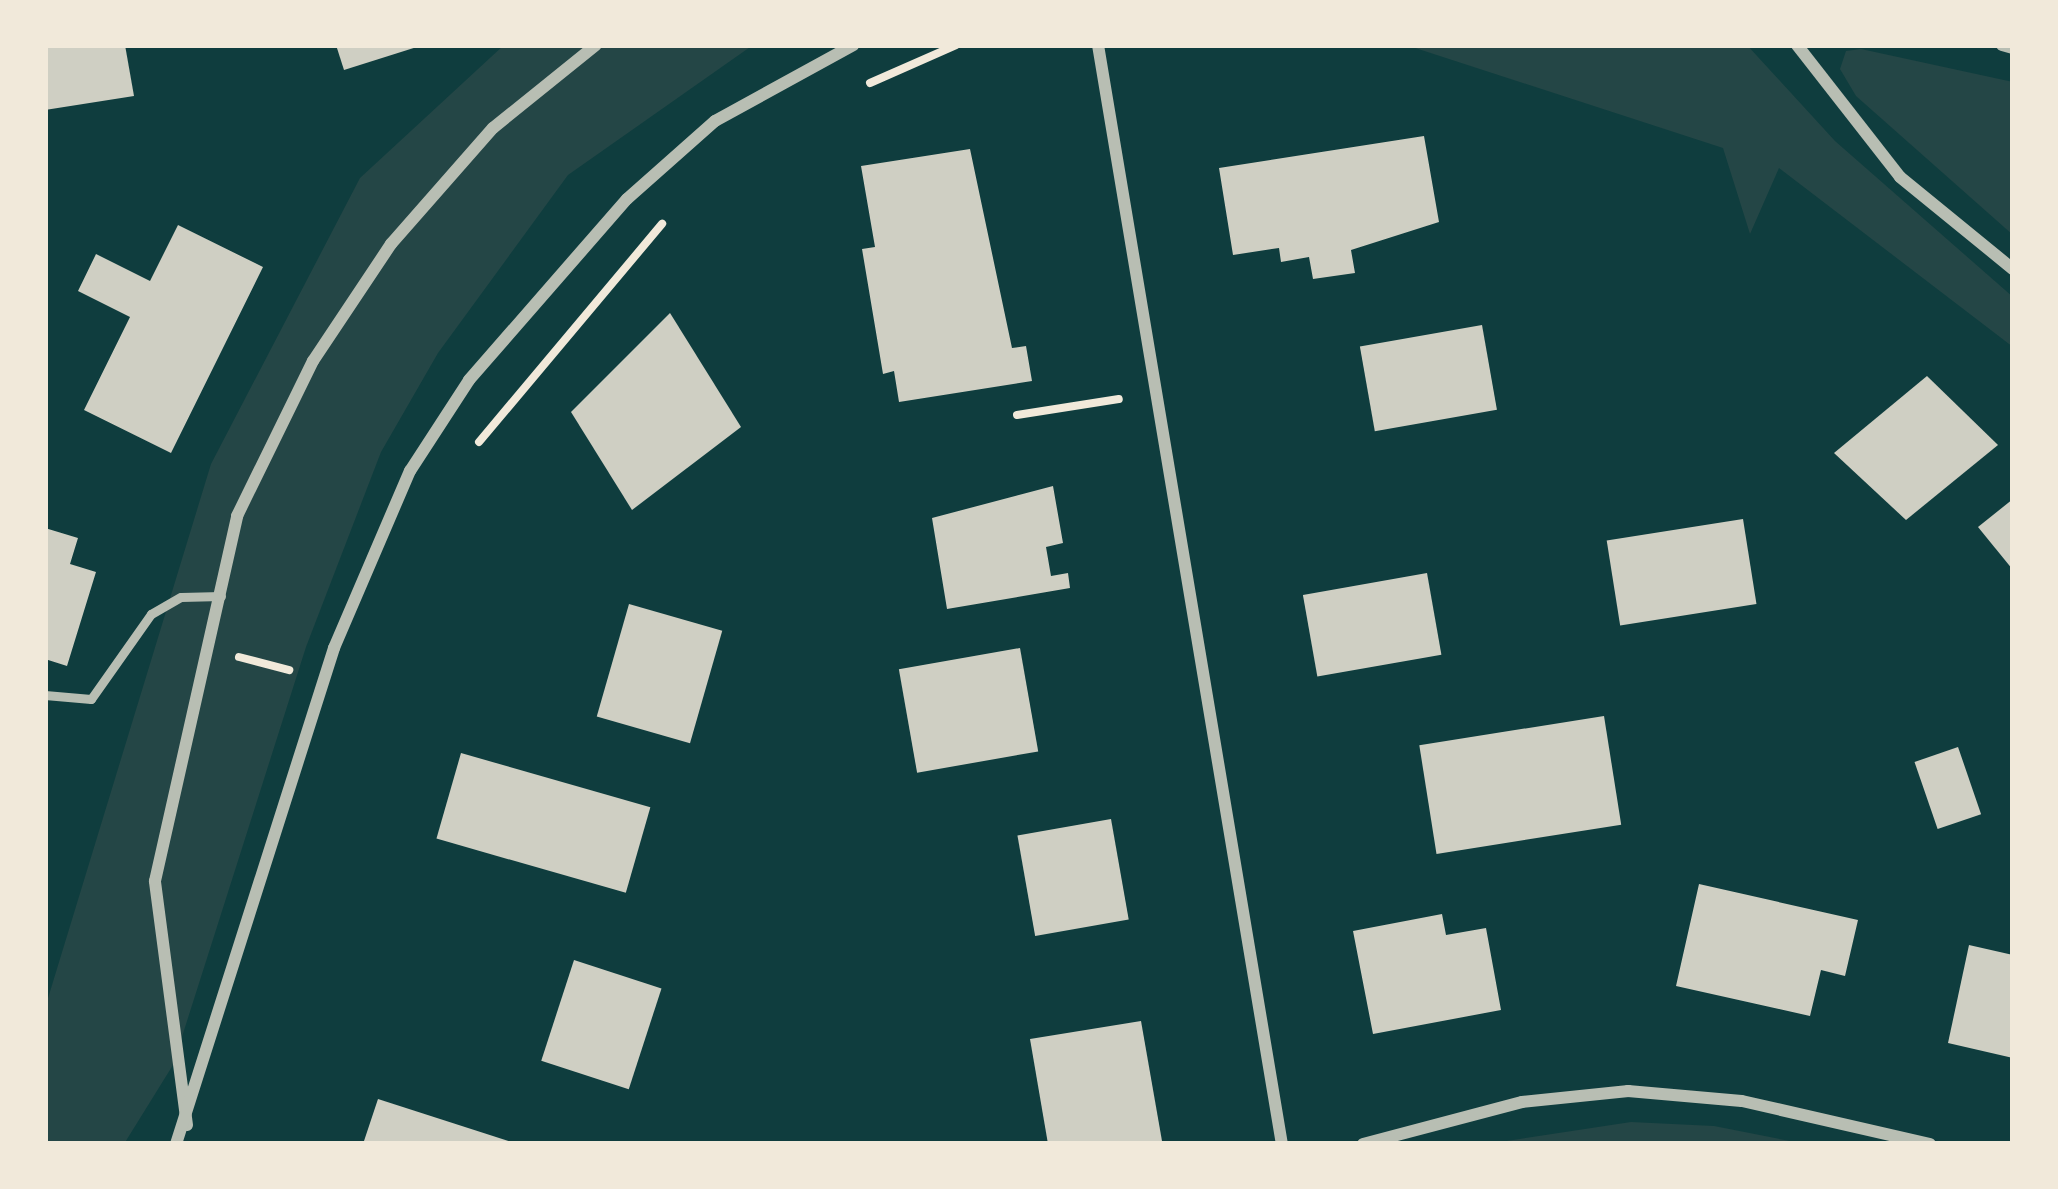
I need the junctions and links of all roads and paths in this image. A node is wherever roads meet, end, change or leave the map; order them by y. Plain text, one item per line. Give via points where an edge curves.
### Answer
1 (596, 45) edge
2 (853, 45) edge
3 (956, 45) edge
4 (1098, 45) edge
5 (1797, 45) edge
6 (2002, 45) edge
7 (2013, 48) edge
8 (857, 89) dead end
9 (671, 214) dead end
10 (2013, 269) edge
11 (1156, 393) junction
12 (1017, 415) dead end
13 (410, 471) junction
14 (220, 596) junction
15 (45, 695) edge
16 (188, 1128) junction
17 (1874, 1138) edge
18 (180, 1144) edge
19 (1282, 1144) edge
20 (1364, 1144) edge
21 (1930, 1144) edge

1 - 14 street via 493,128 391,244 313,361 237,516
2 - 13 street via 715,121 627,199 469,380
3 - 8 path
4 - 11 street
5 - 10 street via 1900,177
6 - 7 street
9 - 13 path via 462,463
11 - 12 path
11 - 19 street
13 - 16 street via 334,648
14 - 15 lane via 181,597 151,614 92,699
14 - 16 street via 155,881
16 - 18 street
17 - 20 street via 1628,1091 1522,1102
17 - 21 street

